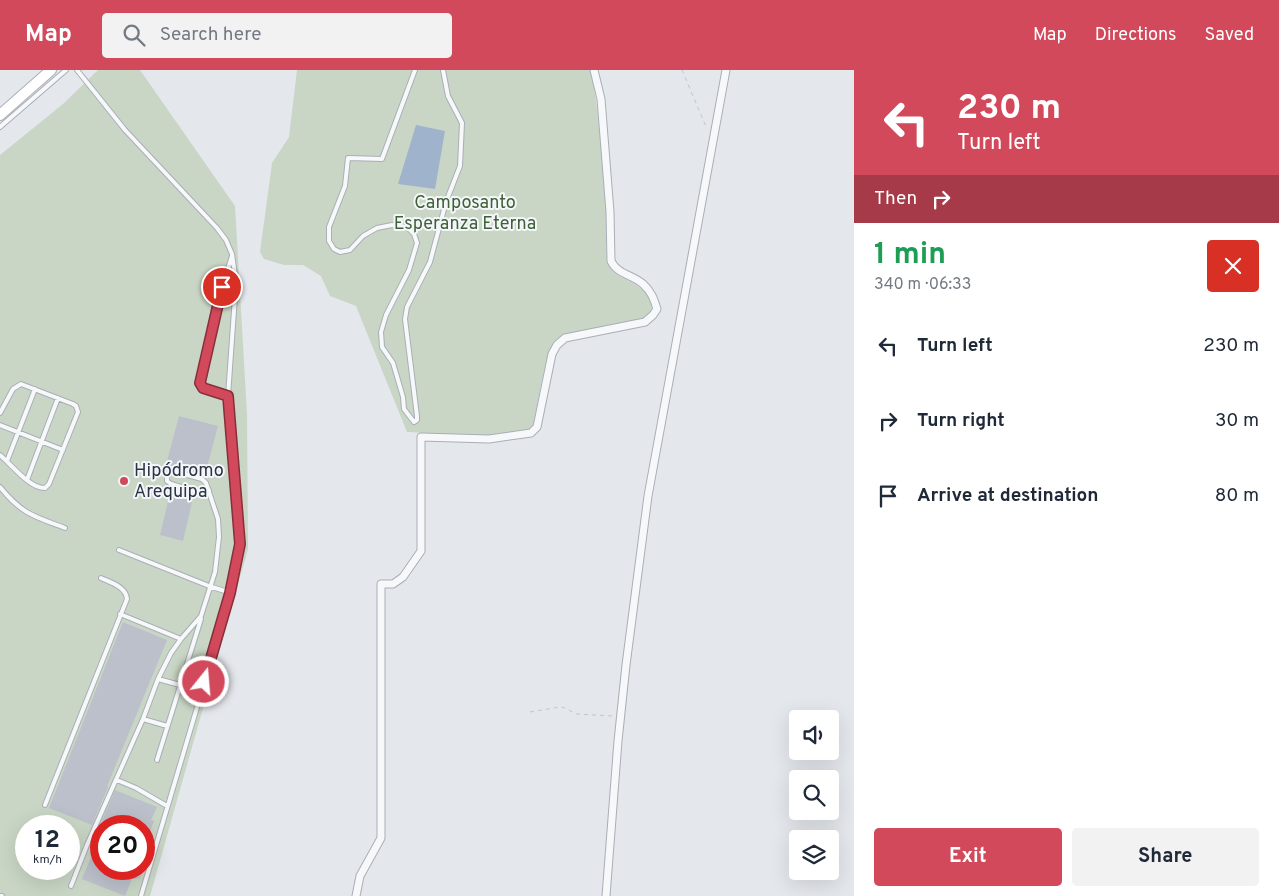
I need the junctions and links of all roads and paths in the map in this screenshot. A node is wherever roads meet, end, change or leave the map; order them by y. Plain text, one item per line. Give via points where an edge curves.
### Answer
1 (50, 70) edge
2 (66, 70) edge
3 (77, 70) edge
4 (415, 70) edge
5 (443, 70) edge
6 (594, 70) edge
7 (682, 70) edge
8 (726, 70) edge
9 (0, 115) edge
10 (0, 127) edge
11 (713, 143) junction
12 (232, 254) junction
13 (35, 389) junction
14 (228, 396) junction
15 (58, 398) junction
16 (0, 413) edge
17 (0, 426) edge
18 (18, 433) junction
19 (42, 442) junction
20 (63, 450) junction
21 (0, 454) edge
22 (7, 461) junction
23 (27, 480) junction
24 (0, 487) edge
25 (209, 490) junction
26 (65, 528) dead end
27 (119, 550) dead end
28 (101, 578) dead end
29 (209, 586) junction
30 (230, 593) junction
31 (120, 614) junction
32 (201, 616) junction
33 (181, 639) junction
34 (158, 679) junction
35 (180, 685) junction
36 (530, 712) dead end
37 (143, 719) junction
38 (620, 724) junction
39 (167, 726) junction
40 (157, 760) dead end
41 (117, 780) junction
42 (44, 805) dead end
43 (167, 806) junction
44 (71, 886) dead end
45 (141, 896) edge
46 (356, 896) edge
47 (606, 896) edge

1 - 9 street
2 - 10 lane
3 - 12 lane via 125,130 217,228
4 - 5 lane via 382,159 348,158 345,186 329,227 329,241 340,252 350,250 363,236 377,228 408,227 414,234 416,243 409,270 381,332 382,347 393,363 404,409 414,422 417,416 405,320 407,307 430,262 446,202 460,166 462,124 448,96
6 - 46 street via 601,99 611,261 614,268 642,284 653,296 657,309 645,322 566,338 557,345 552,354 537,427 531,434 488,439 421,437 421,551 402,577 393,584 381,584 381,838 360,876
7 - 11 path
8 - 11 street
11 - 38 street via 648,496
12 - 14 lane via 236,282
12 - 14 lane via 200,383 203,388
13 - 15 lane
13 - 16 lane via 21,384 15,387
13 - 18 lane
14 - 30 lane via 241,537
15 - 19 lane
15 - 20 lane via 77,409
17 - 18 lane
18 - 19 lane
18 - 22 lane
19 - 20 lane
19 - 23 lane
20 - 23 lane via 48,486 38,488
21 - 22 lane
22 - 23 lane
24 - 26 lane via 21,510
25 - 25 lane via 198,492 171,484 167,476 173,471 202,479
25 - 29 lane via 218,519 219,537 215,572
27 - 29 lane
28 - 31 lane via 123,589 126,594 127,600
29 - 30 lane
29 - 32 lane
30 - 43 lane
31 - 33 lane
31 - 42 lane
32 - 33 lane
32 - 35 lane
33 - 34 lane
34 - 35 lane
34 - 37 lane
35 - 39 lane
36 - 38 path via 565,708 576,714 614,716
37 - 39 lane
37 - 41 lane
38 - 47 street
39 - 40 lane
41 - 43 lane
41 - 44 lane
43 - 45 lane

